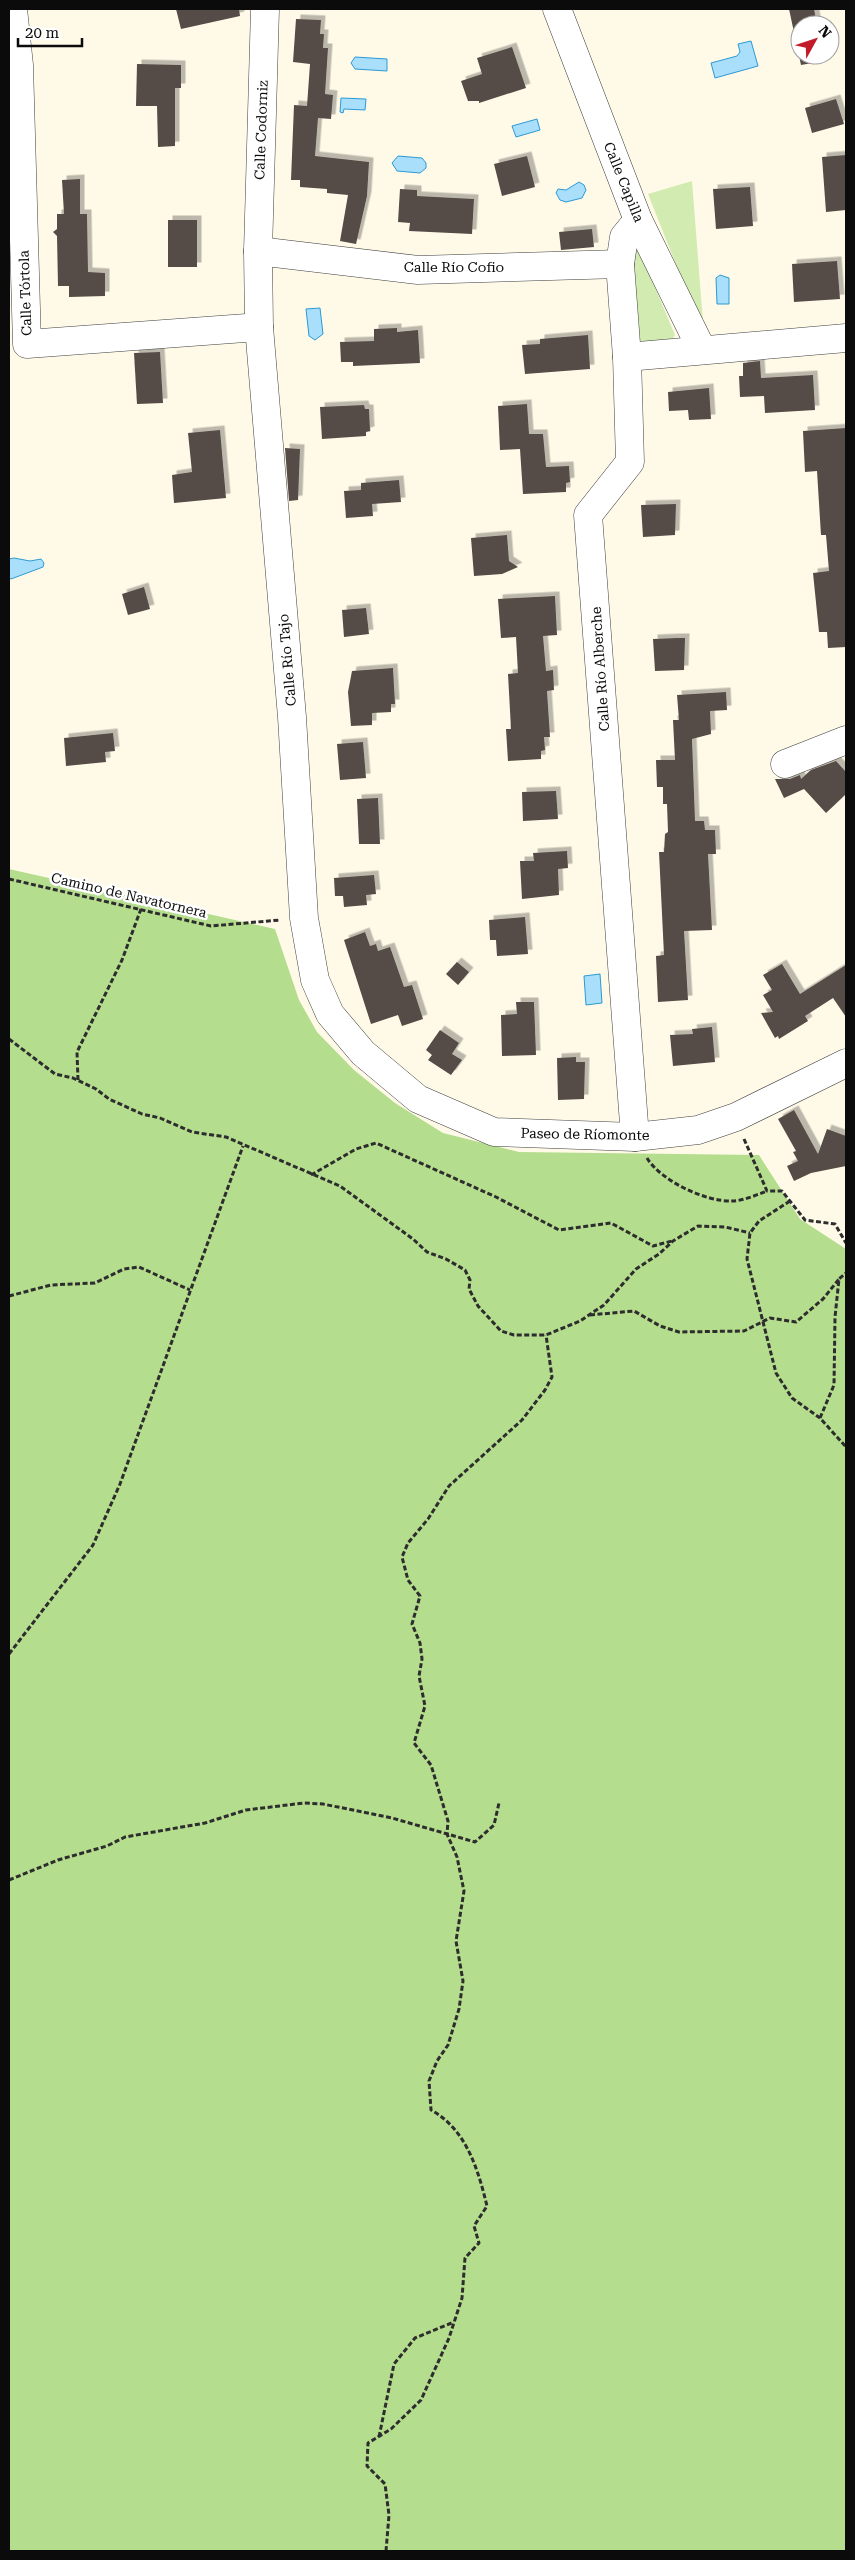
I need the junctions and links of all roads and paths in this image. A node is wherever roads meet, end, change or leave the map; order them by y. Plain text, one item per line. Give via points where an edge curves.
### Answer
1 (12, 9) edge
2 (265, 9) edge
3 (557, 9) edge
4 (638, 220) junction
5 (258, 251) junction
6 (620, 264) junction
7 (260, 327) junction
8 (846, 338) edge
9 (702, 350) junction
10 (627, 357) junction
11 (846, 740) edge
12 (785, 764) dead end
13 (9, 878) edge
14 (141, 909) junction
15 (304, 918) junction
16 (9, 1039) edge
17 (362, 1053) joint
18 (846, 1063) edge
19 (78, 1080) junction
20 (736, 1117) junction
21 (635, 1137) junction
22 (243, 1146) junction
23 (311, 1175) junction
24 (767, 1192) junction
25 (790, 1201) junction
26 (750, 1232) junction
27 (673, 1241) junction
28 (846, 1243) edge
29 (846, 1273) edge
30 (839, 1279) junction
31 (190, 1290) junction
32 (9, 1296) edge
33 (589, 1315) junction
34 (763, 1321) junction
35 (546, 1335) junction
36 (820, 1418) junction
37 (846, 1446) edge
38 (9, 1654) edge
39 (499, 1803) dead end
40 (447, 1834) junction
41 (9, 1880) edge
42 (455, 2321) junction
43 (379, 2437) junction
44 (386, 2551) edge

1 - 7 street, Calle Tórtola via 19,65 27,344
2 - 5 street, Calle Codorniz
3 - 4 street, Calle Capilla
4 - 6 street, Calle Río Alberche via 624,237
4 - 9 street, Calle Capilla
5 - 6 street, Calle Río Cofio via 418,270
5 - 7 street, Calle Río Tajo
6 - 10 street, Calle Río Alberche
7 - 15 street, Calle Río Tajo via 292,717
8 - 9 street
9 - 10 street
10 - 21 street, Calle Río Alberche via 630,462 588,515
11 - 12 street
13 - 14 path, Camino de Navatornera
14 - 15 path, Camino de Navatornera via 211,926
14 - 19 path via 122,960 77,1052
15 - 17 street, Calle Río Tajo via 315,980 330,1014
16 - 19 path via 55,1074
17 - 21 street, Paseo de Ríomonte via 418,1099 494,1132
18 - 20 street, Paseo de Ríomonte
19 - 22 path via 142,1114
20 - 21 street, Paseo de Ríomonte via 698,1130
20 - 24 path
21 - 24 path via 653,1168 700,1197 733,1201
22 - 23 path
22 - 31 path
23 - 27 path via 356,1149 376,1143 496,1197 559,1230 611,1223 653,1246
23 - 35 path via 340,1186 427,1252 465,1270 470,1280 469,1289 478,1306 501,1331 514,1335
24 - 25 path via 782,1191
25 - 26 path via 759,1221
25 - 28 path via 805,1220 835,1224
26 - 27 path via 698,1226
26 - 34 path via 747,1259
27 - 33 path via 636,1269 604,1305
29 - 30 path
30 - 34 path via 823,1299 796,1322 770,1318
30 - 36 path via 834,1385
31 - 32 path via 139,1267 124,1268 95,1283 52,1285
31 - 38 path via 120,1484 93,1544
33 - 34 path via 634,1311 660,1326 679,1332 744,1331
33 - 35 path
34 - 36 path via 776,1373 792,1398
35 - 40 path via 552,1376 545,1390 522,1420 449,1486 428,1519 408,1542 402,1557 408,1580 420,1596 412,1624 420,1643 419,1676 425,1706 414,1743 432,1765 448,1821
36 - 37 path
39 - 40 path via 494,1825 475,1842
40 - 41 path via 392,1818 304,1803 246,1810 205,1823 125,1837
40 - 42 path via 457,1857 464,1891 456,1941 463,1981 448,2045 429,2081 431,2110 446,2118 471,2154 487,2206 474,2226 479,2243 465,2258 462,2298
42 - 43 path via 422,2400
42 - 43 path via 415,2338 394,2364
43 - 44 path via 368,2443 367,2466 385,2484 389,2515

